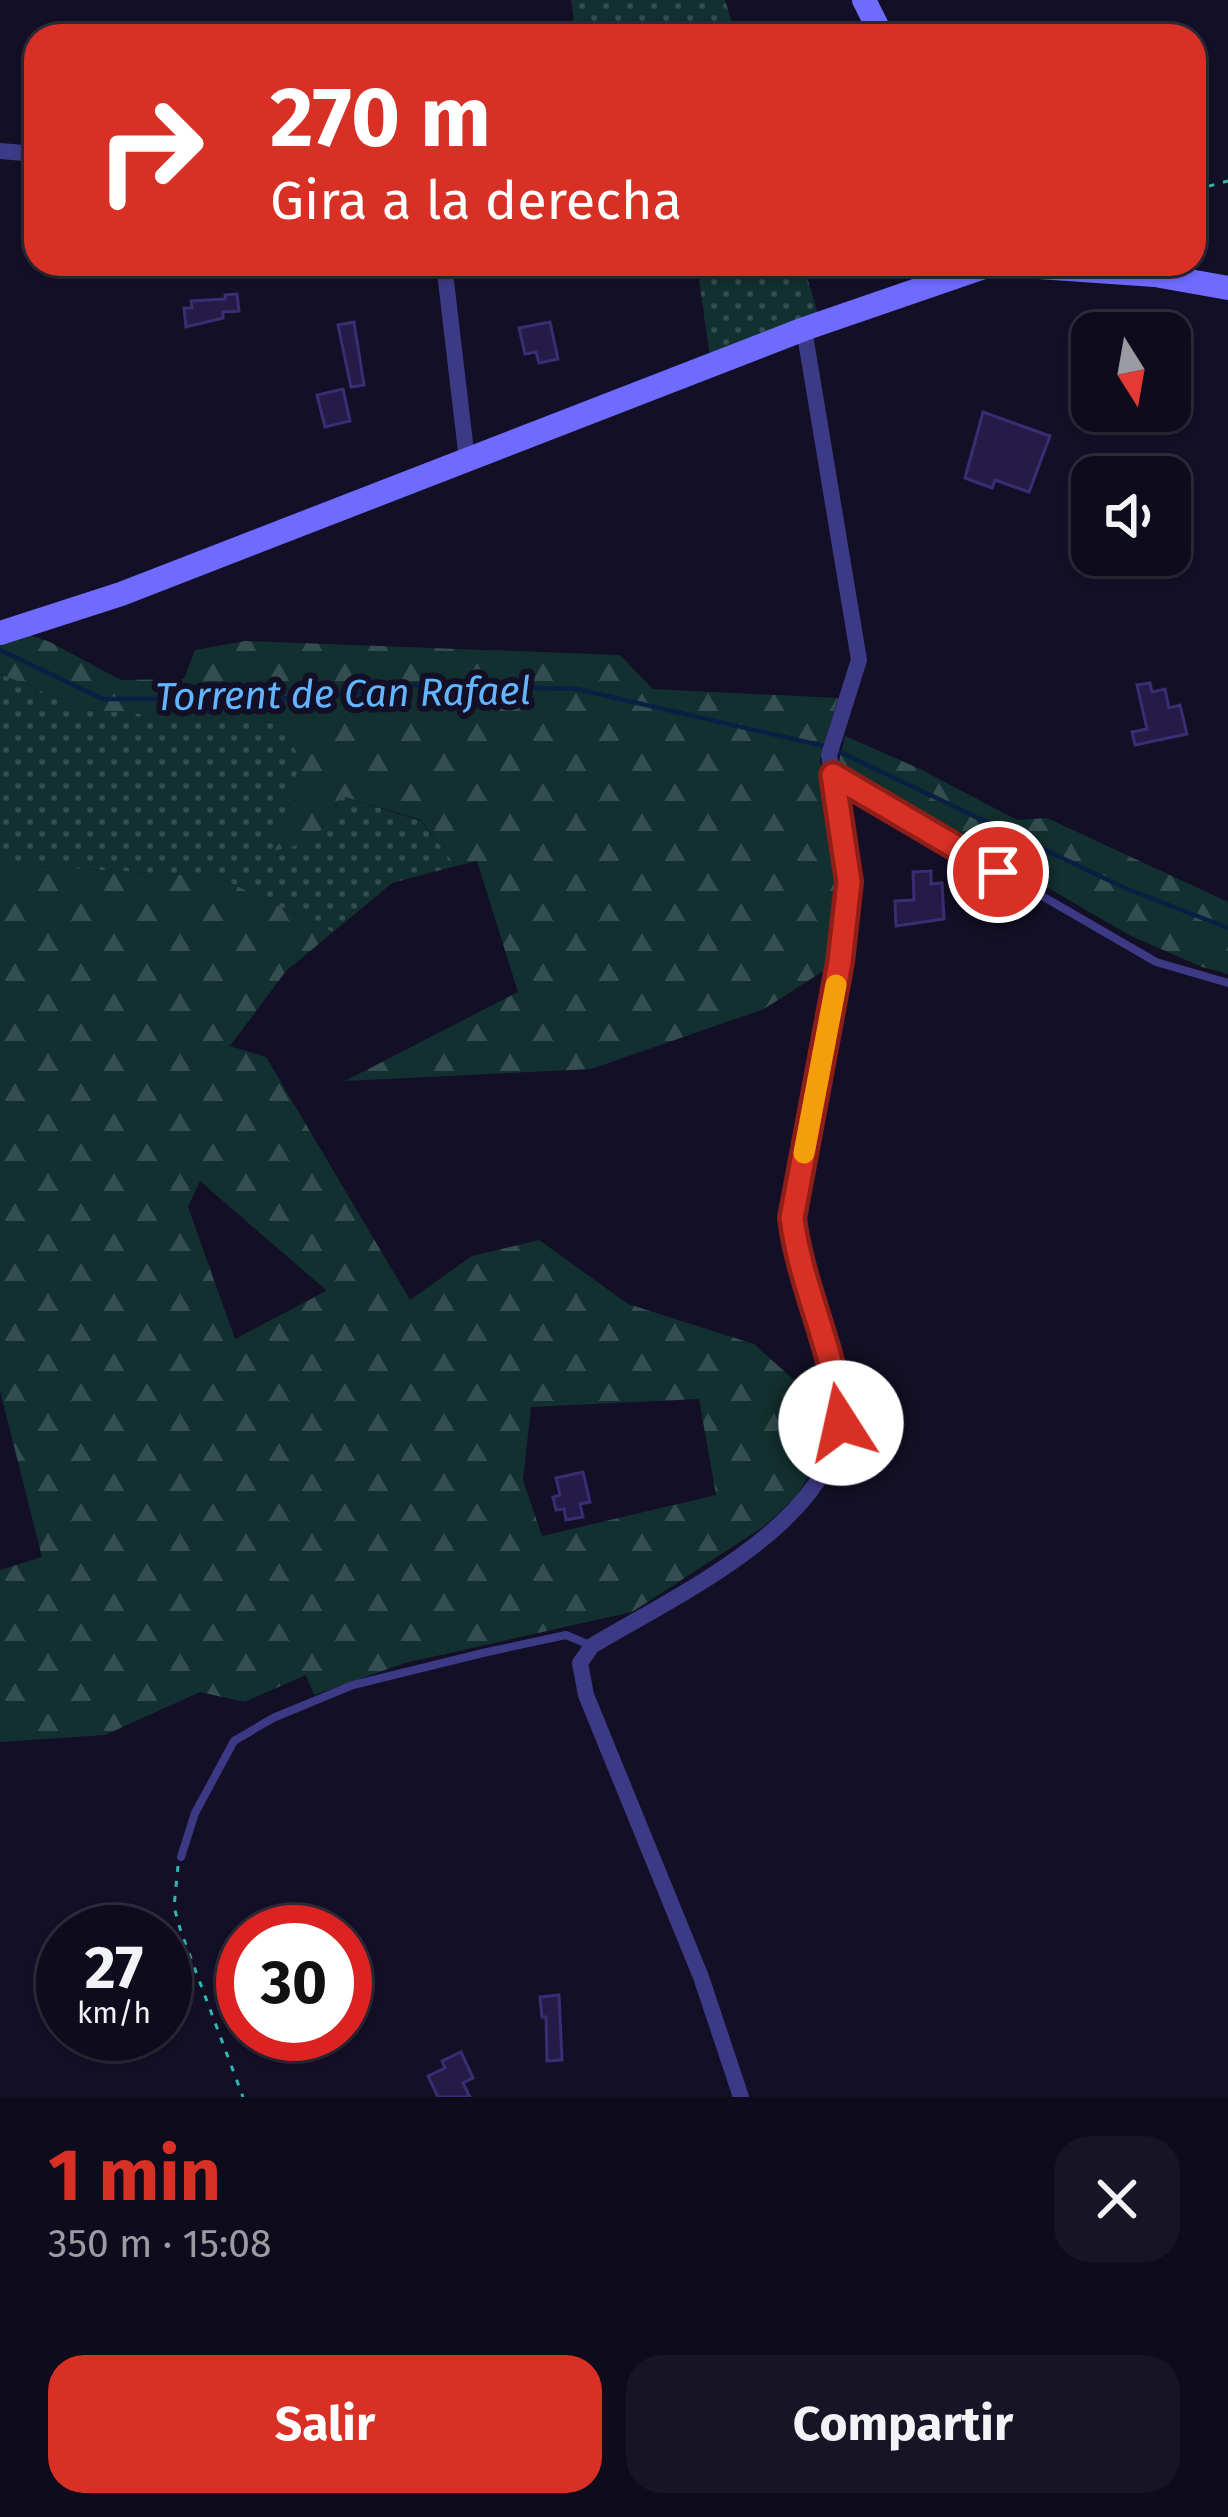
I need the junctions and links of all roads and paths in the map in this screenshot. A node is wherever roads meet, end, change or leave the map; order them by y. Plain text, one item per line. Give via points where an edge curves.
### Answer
1 (445, 276) edge
2 (959, 276) edge
3 (1161, 276) edge
4 (1228, 288) edge
5 (804, 329) junction
6 (466, 460) junction
7 (0, 633) edge
8 (833, 775) junction
9 (1228, 983) edge
10 (592, 1646) junction
11 (181, 1857) joint
12 (243, 2097) edge
13 (741, 2097) edge

1 - 6 street
2 - 5 street
3 - 4 street
5 - 6 street
5 - 8 street via 859,660 829,755
6 - 7 street
8 - 9 lane via 1156,962
8 - 10 street via 849,882 792,1218 841,1423 803,1502 731,1564
10 - 11 lane via 566,1635 487,1652 353,1685 273,1718 234,1741
10 - 13 street via 580,1664 586,1695
11 - 12 path via 177,1920

